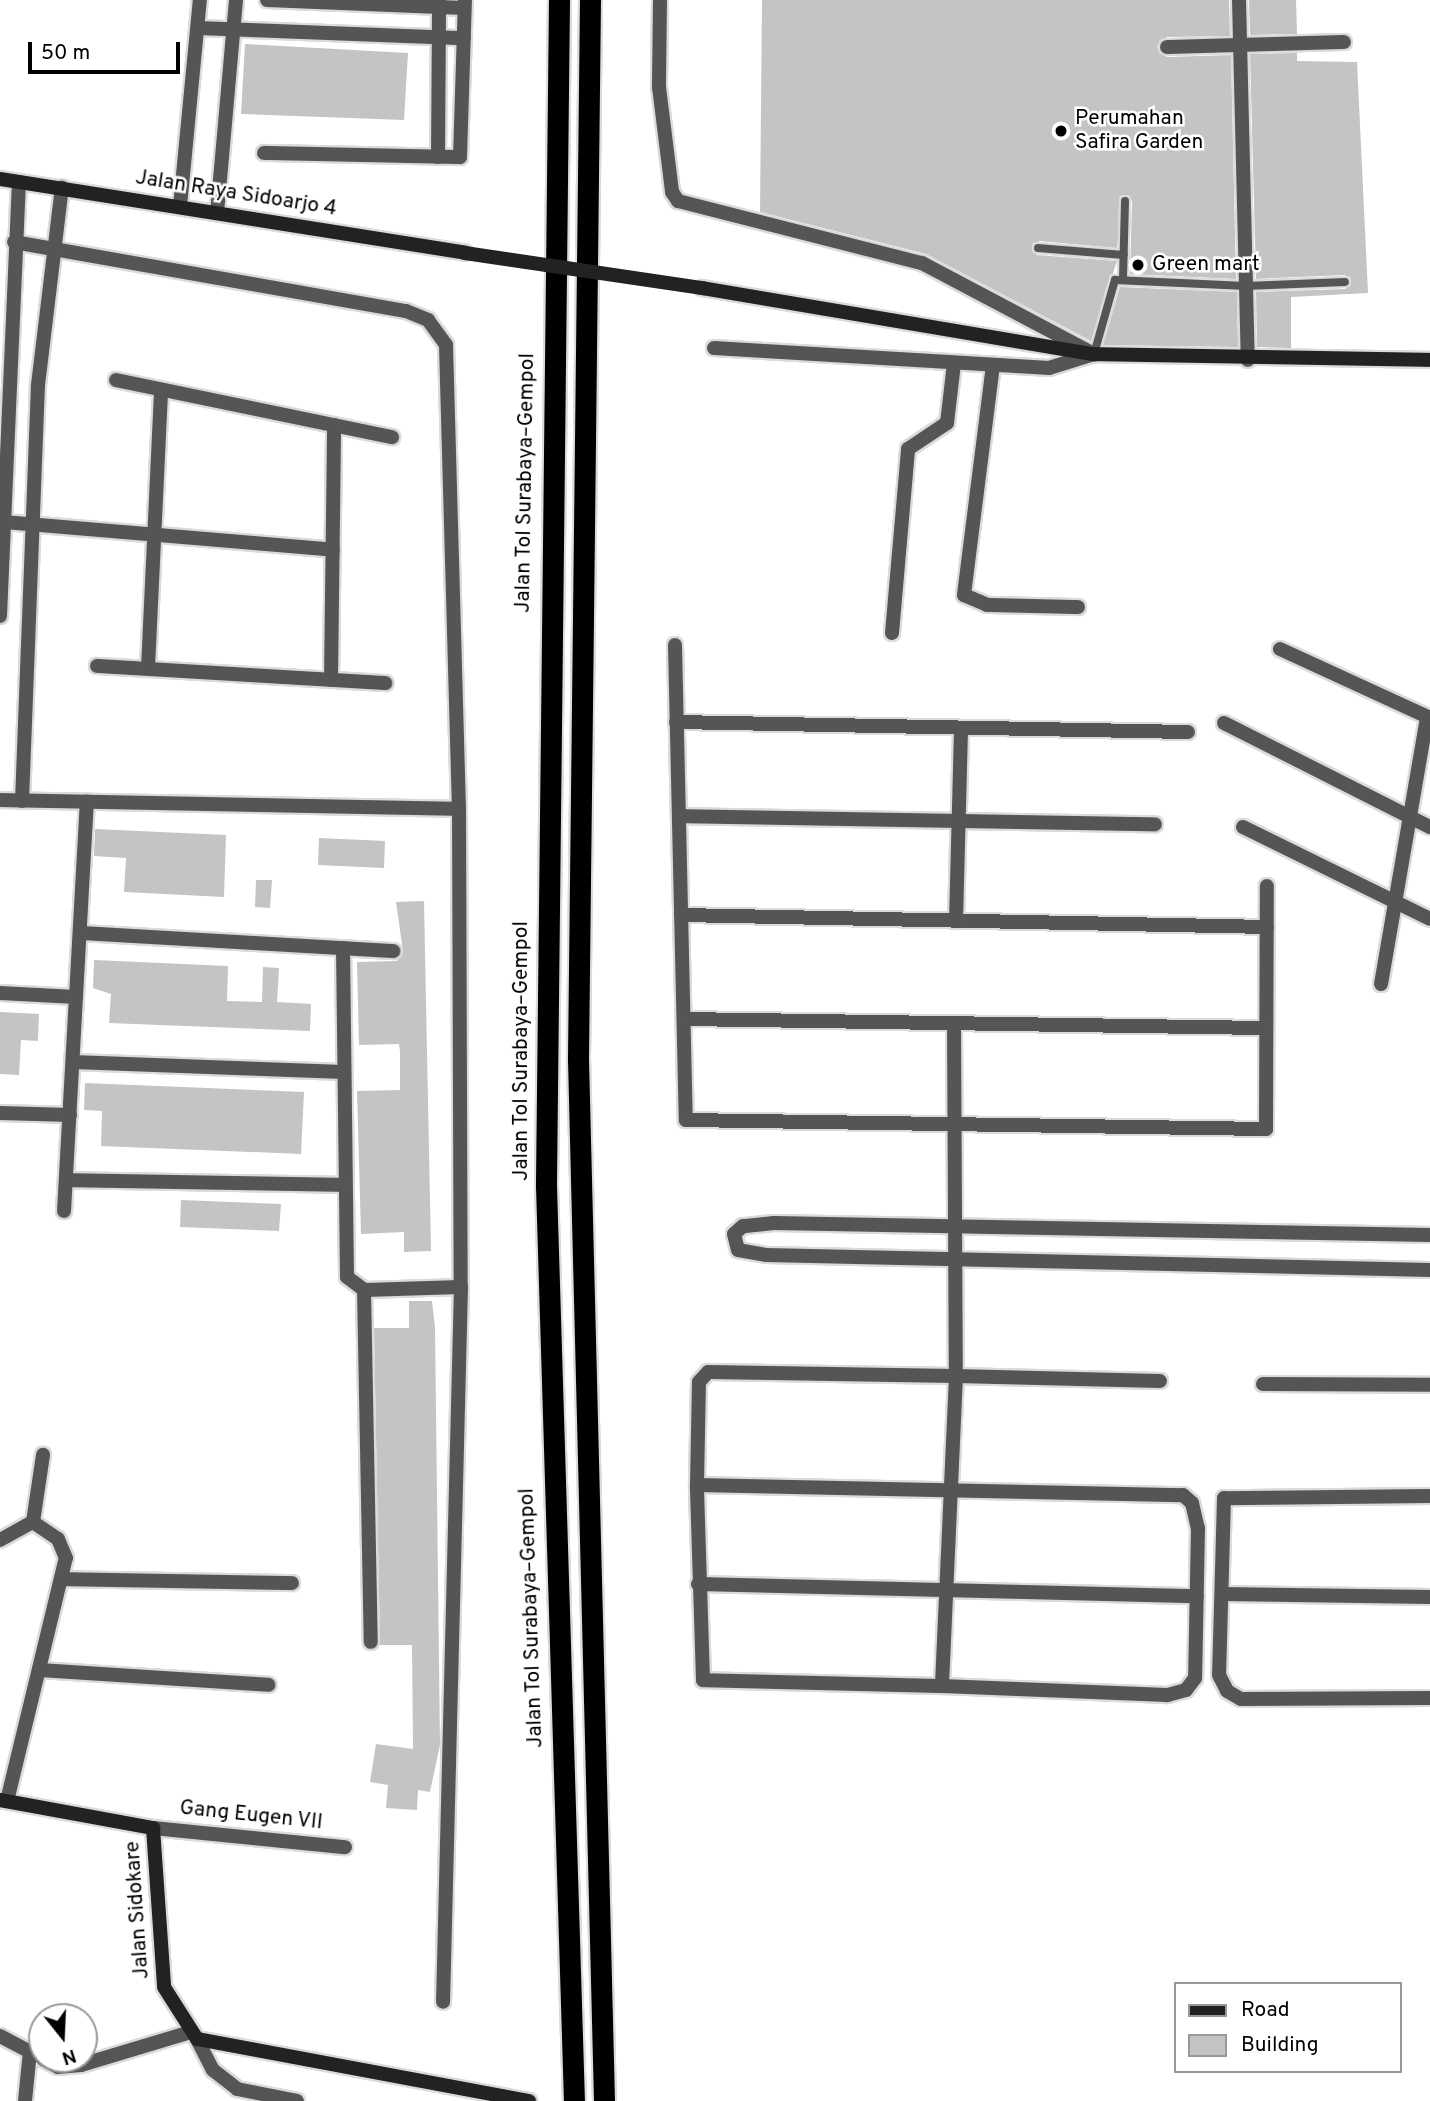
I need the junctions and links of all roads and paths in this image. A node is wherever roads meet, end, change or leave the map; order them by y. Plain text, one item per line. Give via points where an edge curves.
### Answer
1 (200, 0) edge
2 (236, 0) edge
3 (267, 0) edge
4 (559, 0) edge
5 (590, 0) edge
6 (660, 0) edge
7 (1239, 0) edge
8 (439, 4) edge
9 (465, 4) edge
10 (198, 28) junction
11 (231, 32) junction
12 (439, 37) junction
13 (464, 38) junction
14 (1344, 42) dead end
15 (1239, 46) junction
16 (1167, 47) dead end
17 (264, 153) dead end
18 (438, 158) junction
19 (0, 179) edge
20 (19, 182) junction
21 (62, 187) junction
22 (1125, 201) dead end
23 (180, 206) junction
24 (217, 213) junction
25 (14, 242) junction
26 (55, 248) junction
27 (1038, 248) dead end
28 (1124, 255) junction
29 (1123, 278) junction
30 (1345, 282) dead end
31 (1246, 286) junction
32 (713, 348) dead end
33 (1094, 354) junction
34 (1248, 360) junction
35 (1430, 360) edge
36 (954, 363) junction
37 (993, 365) junction
38 (116, 380) dead end
39 (161, 390) junction
40 (334, 425) junction
41 (392, 437) dead end
42 (3, 522) junction
43 (34, 524) junction
44 (155, 536) junction
45 (333, 550) junction
46 (1078, 607) dead end
47 (0, 616) edge
48 (892, 633) dead end
49 (675, 645) dead end
50 (1280, 649) dead end
51 (97, 666) dead end
52 (148, 668) junction
53 (331, 680) junction
54 (385, 683) dead end
55 (1428, 718) edge
56 (677, 722) junction
57 (1224, 723) dead end
58 (961, 728) junction
59 (1188, 732) dead end
60 (0, 800) edge
61 (22, 801) junction
62 (87, 802) junction
63 (459, 809) junction
64 (679, 816) junction
65 (1409, 819) junction
66 (958, 821) junction
67 (1155, 824) dead end
68 (1243, 827) dead end
69 (1430, 827) edge
70 (1267, 886) dead end
71 (1395, 906) junction
72 (681, 915) junction
73 (1430, 919) edge
74 (956, 921) junction
75 (1267, 927) junction
76 (80, 933) junction
77 (343, 948) junction
78 (393, 951) dead end
79 (1381, 984) dead end
80 (0, 993) edge
81 (76, 997) junction
82 (684, 1019) junction
83 (954, 1023) junction
84 (1266, 1028) junction
85 (73, 1062) junction
86 (344, 1072) junction
87 (0, 1112) edge
88 (70, 1115) junction
89 (954, 1124) junction
90 (66, 1180) junction
91 (344, 1185) junction
92 (64, 1210) dead end
93 (954, 1227) junction
94 (1430, 1235) edge
95 (955, 1262) junction
96 (1430, 1270) edge
97 (461, 1287) junction
98 (364, 1290) junction
99 (956, 1376) junction
100 (1160, 1381) dead end
101 (1263, 1384) dead end
102 (1430, 1385) edge
103 (43, 1455) dead end
104 (698, 1485) junction
105 (951, 1491) junction
106 (1430, 1496) edge
107 (33, 1522) junction
108 (0, 1540) edge
109 (62, 1579) junction
110 (292, 1583) dead end
111 (698, 1584) junction
112 (946, 1590) junction
113 (1222, 1594) junction
114 (1197, 1596) junction
115 (1430, 1597) edge
116 (371, 1642) dead end
117 (39, 1670) junction
118 (269, 1685) dead end
119 (942, 1686) junction
120 (1430, 1699) edge
121 (4, 1800) edge
122 (153, 1828) junction
123 (345, 1847) dead end
124 (443, 2002) dead end
125 (0, 2036) edge
126 (192, 2036) junction
127 (28, 2051) edge
128 (98, 2061) edge
129 (33, 2073) edge
130 (25, 2101) edge
131 (297, 2101) edge
132 (529, 2101) edge
133 (574, 2101) edge
134 (604, 2101) edge

1 - 10 street
2 - 11 street
3 - 8 street
4 - 133 highway, Jalan Tol Surabaya–Gempol via 546,1186
5 - 134 highway via 578,1059
6 - 33 street via 659,87 672,192 678,201 922,263
7 - 15 street
8 - 9 street
8 - 12 street
9 - 13 street
10 - 11 street
10 - 23 street
11 - 12 street
11 - 24 street
12 - 13 street
12 - 18 street
13 - 18 street via 461,156
14 - 15 street
15 - 16 street
15 - 31 street
17 - 18 street
19 - 20 street, Jalan Raya Sidoarjo 4
20 - 21 street, Jalan Raya Sidoarjo 4
20 - 25 street
21 - 23 street, Jalan Raya Sidoarjo 4
21 - 26 street
22 - 28 lane
23 - 24 street, Jalan Raya Sidoarjo 4
24 - 33 street, Jalan Raya Sidoarjo 4, bridge
25 - 26 street
25 - 42 street
26 - 43 street via 38,385
26 - 63 street via 300,287 406,311 439,331 451,380
27 - 28 lane
28 - 29 lane
29 - 31 lane
29 - 33 lane via 1111,286
30 - 31 lane
31 - 34 street
32 - 36 street
33 - 34 street, Jalan Raya Sidoarjo 4
33 - 37 street via 1049,368
34 - 35 street, Jalan Raya Sidoarjo 4
36 - 37 street
36 - 48 street via 947,423 908,449
37 - 46 street via 964,595 987,605
38 - 39 street
39 - 40 street
39 - 44 street
40 - 41 street
40 - 45 street
42 - 43 street
42 - 47 street
43 - 44 street
43 - 61 street
44 - 45 street
44 - 52 street
45 - 53 street
49 - 56 street
50 - 55 street
51 - 52 street
52 - 53 street
53 - 54 street
55 - 65 street
56 - 58 street
56 - 64 street
57 - 65 street
58 - 59 street
58 - 66 street
60 - 61 street
61 - 62 street
62 - 63 street
62 - 76 street
63 - 97 street
64 - 66 street
64 - 72 street
65 - 69 street
65 - 71 street
66 - 67 street
66 - 74 street
68 - 71 street
70 - 75 street
71 - 73 street
71 - 79 street
72 - 74 street
72 - 82 street
74 - 75 street
75 - 84 street
76 - 77 street
76 - 81 street
77 - 78 street
77 - 86 street
80 - 81 street
81 - 85 street
82 - 83 street
82 - 89 street via 686,1120
83 - 84 street
83 - 89 street
84 - 89 street via 1266,1129
85 - 86 street
85 - 88 street
86 - 91 street
87 - 88 street
88 - 90 street
89 - 93 street
90 - 91 street
90 - 92 street
91 - 98 street via 344,1267
93 - 94 street
93 - 95 street
93 - 95 street via 774,1223 743,1226 734,1234 738,1250 766,1255
95 - 96 street
95 - 99 street
97 - 98 street
97 - 124 street
98 - 116 street
99 - 100 street
99 - 104 street via 708,1372 699,1382
99 - 105 street
101 - 102 street
103 - 107 street
104 - 105 street
104 - 111 street
105 - 112 street
105 - 114 street via 1183,1494 1192,1503 1198,1528
106 - 113 street via 1224,1498
107 - 108 street
107 - 109 street via 63,1546
109 - 110 street
109 - 117 street
111 - 112 street
111 - 119 street via 701,1674 708,1684
112 - 114 street
112 - 119 street
113 - 115 street
113 - 120 street via 1219,1675 1227,1691 1241,1699
114 - 119 street via 1195,1678 1186,1690 1167,1695
117 - 118 street
117 - 121 street
121 - 122 street, Jalan Sidokare
122 - 123 street, Gang Eugen VII
122 - 126 street, Jalan Sidokare via 164,1987
125 - 127 street
126 - 128 street
126 - 131 street via 213,2070 237,2089
126 - 132 street
129 - 130 street

